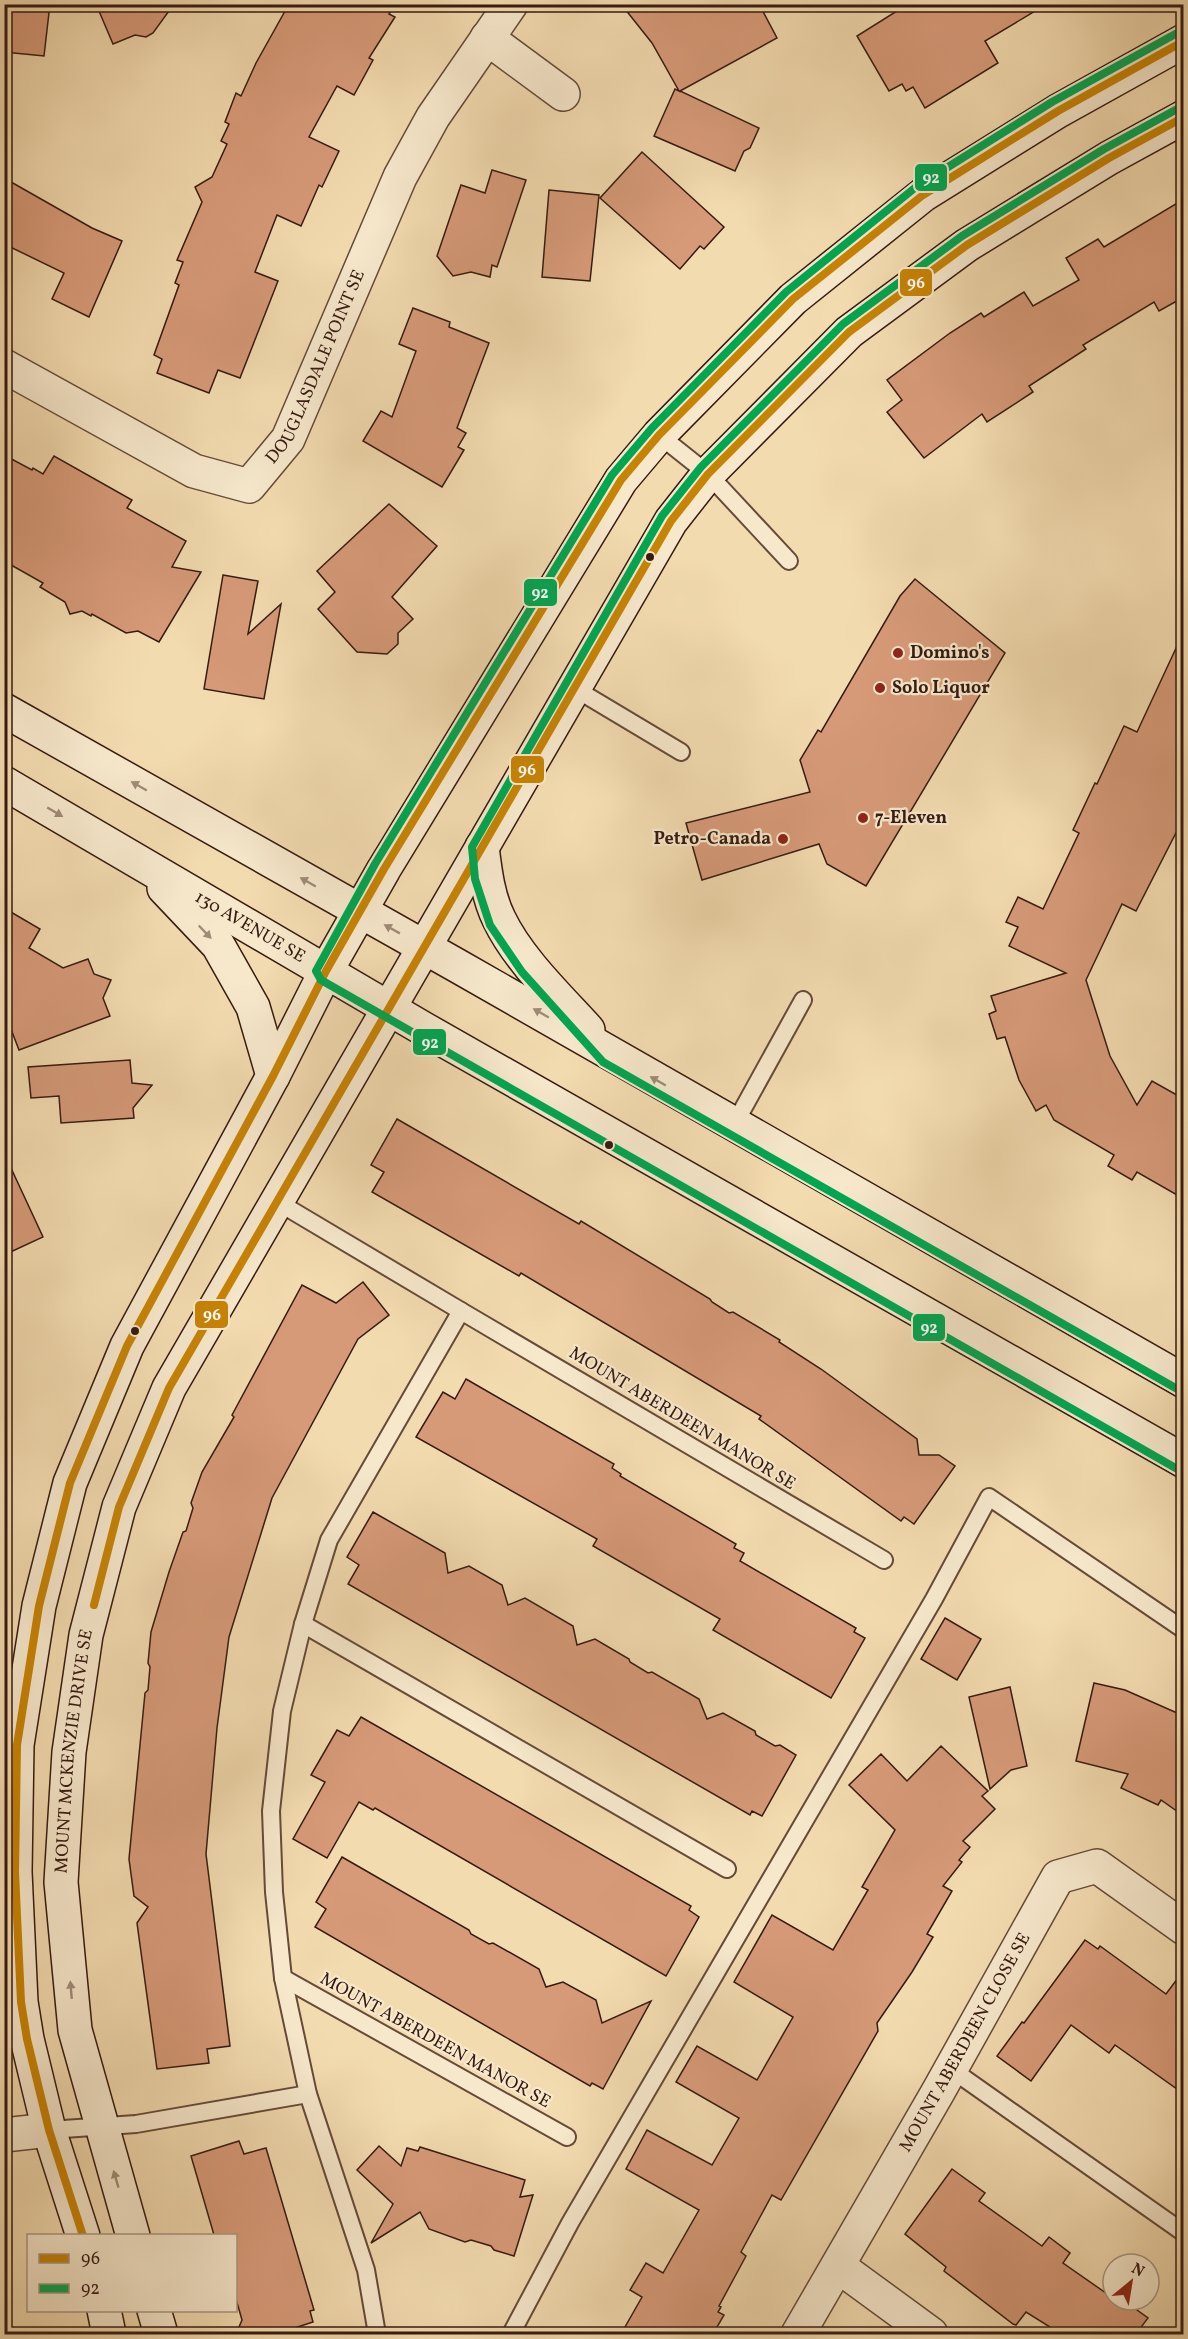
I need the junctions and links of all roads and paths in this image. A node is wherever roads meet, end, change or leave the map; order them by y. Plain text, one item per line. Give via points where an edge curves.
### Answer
1 (511, 4) edge
2 (487, 38) junction
3 (1184, 41) edge
4 (563, 94) dead end
5 (1184, 117) edge
6 (4, 366) edge
7 (659, 435) junction
8 (708, 474) junction
9 (789, 561) dead end
10 (574, 688) junction
11 (4, 710) edge
12 (681, 752) dead end
13 (4, 783) edge
14 (482, 847) junction
15 (136, 859) junction
16 (359, 911) junction
17 (424, 947) junction
18 (326, 971) junction
19 (803, 1000) dead end
20 (388, 1008) junction
21 (609, 1053) junction
22 (273, 1076) junction
23 (734, 1125) junction
24 (276, 1201) junction
25 (461, 1311) junction
26 (1184, 1381) edge
27 (1184, 1461) edge
28 (884, 1560) dead end
29 (303, 1624) junction
30 (1184, 1630) edge
31 (727, 1869) dead end
32 (1184, 1928) edge
33 (283, 1978) junction
34 (951, 2069) junction
35 (308, 2094) junction
36 (101, 2127) junction
37 (49, 2130) junction
38 (4, 2135) edge
39 (567, 2137) dead end
40 (1184, 2233) edge
41 (83, 2234) edge
42 (133, 2234) edge
43 (838, 2266) junction
44 (104, 2312) edge
45 (155, 2312) edge
46 (109, 2334) edge
47 (161, 2334) edge
48 (376, 2334) edge
49 (511, 2334) edge
50 (798, 2334) edge
51 (931, 2334) edge

1 - 2 street, DOUGLASDALE POINT SE
2 - 4 street
2 - 6 street, DOUGLASDALE POINT SE via 433,117 400,177 288,439 249,486 194,471
3 - 7 street via 1058,111 923,195 793,299
5 - 8 street, MOUNT MCKENZIE DRIVE SE via 967,245 849,332
7 - 8 lane
7 - 16 street via 621,480
8 - 9 lane
8 - 10 street, MOUNT MCKENZIE DRIVE SE via 671,521
10 - 12 lane
10 - 14 street, MOUNT MCKENZIE DRIVE SE
16 -> 11 street
13 -> 15 street, 130 AVENUE SE
14 - 17 street, MOUNT MCKENZIE DRIVE SE
14 - 21 street via 485,877 499,919 530,965
15 - 18 street, 130 AVENUE SE
15 -> 22 street via 218,945 253,1007
17 -> 16 street
16 - 18 street
17 - 20 street, MOUNT MCKENZIE DRIVE SE
21 -> 17 street
18 - 20 street, 130 AVENUE SE
18 - 22 street
19 - 23 lane
20 - 24 street, MOUNT MCKENZIE DRIVE SE
20 - 27 street, 130 AVENUE SE
23 -> 21 street
22 - 37 street via 127,1346 70,1483 39,1606 17,1744 15,1872 21,2002
23 - 26 street
24 - 25 lane, MOUNT ABERDEEN MANOR SE
36 -> 24 street, MOUNT MCKENZIE DRIVE SE via 75,2030 62,1882 69,1752 86,1635 119,1507 169,1388
25 - 28 lane, MOUNT ABERDEEN MANOR SE
25 - 29 lane via 329,1540
29 - 31 lane
29 - 33 lane via 282,1711 271,1811
30 - 49 lane via 989,1497 934,1599 570,2223
32 - 34 street, MOUNT ABERDEEN CLOSE SE via 1097,1866 1058,1877
33 - 35 lane
33 - 39 lane, MOUNT ABERDEEN MANOR SE
34 - 40 lane
34 - 43 street, MOUNT ABERDEEN CLOSE SE
35 - 36 lane
35 - 48 lane via 366,2270
36 - 37 lane
42 -> 36 street, MOUNT MCKENZIE DRIVE SE
37 - 38 street
37 - 41 street
43 - 50 street, MOUNT ABERDEEN CLOSE SE
43 - 51 street
44 - 46 street
45 - 47 street

